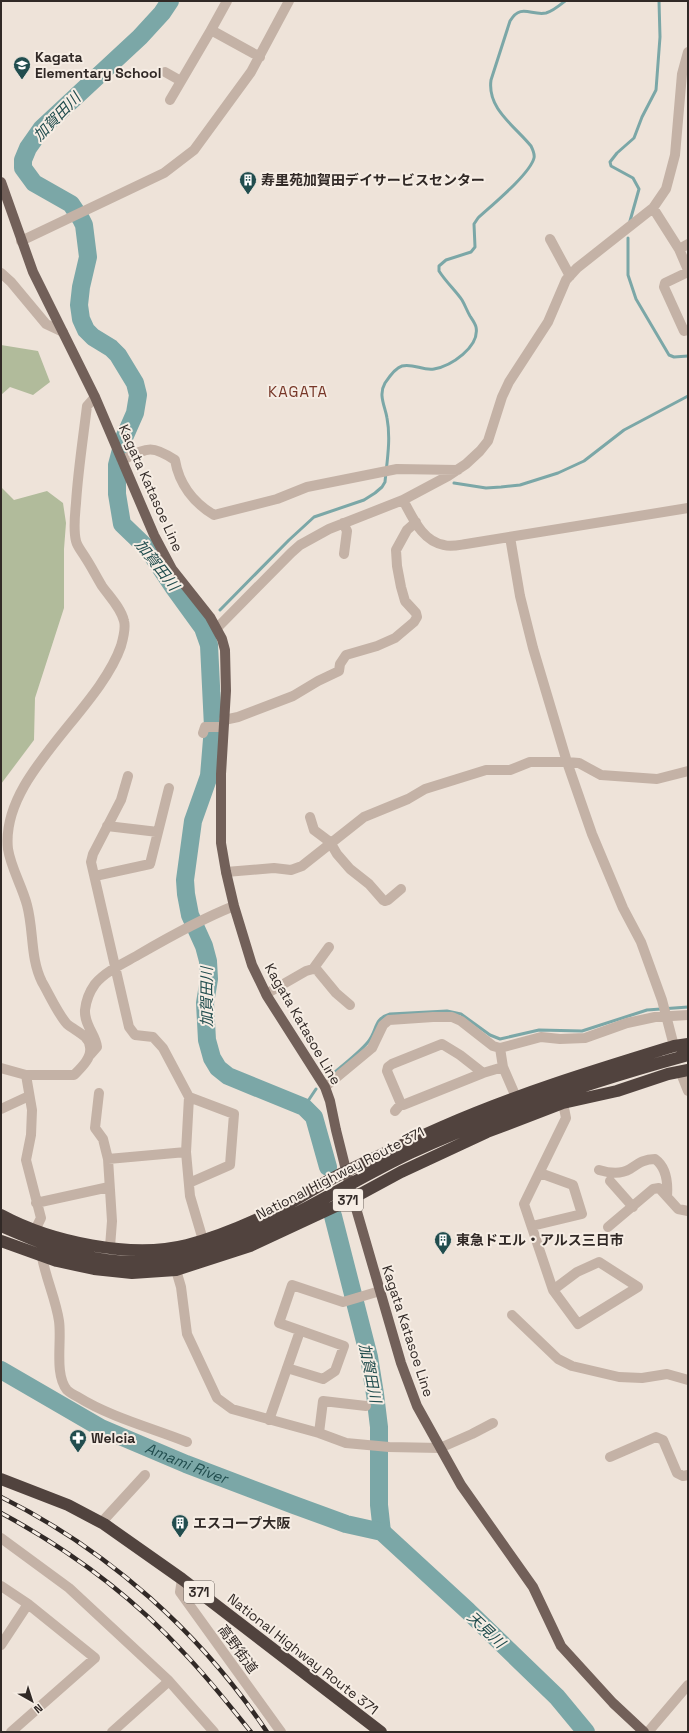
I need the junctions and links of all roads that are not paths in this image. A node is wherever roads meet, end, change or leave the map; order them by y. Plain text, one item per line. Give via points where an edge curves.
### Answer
1 (227, 1) edge
2 (289, 1) edge
3 (211, 30) junction
4 (688, 52) edge
5 (260, 56) junction
6 (165, 72) dead end
7 (181, 81) junction
8 (170, 100) dead end
9 (1, 182) edge
10 (653, 208) junction
11 (550, 238) dead end
12 (22, 241) junction
13 (684, 246) edge
14 (688, 271) edge
15 (1, 273) edge
16 (570, 276) junction
17 (688, 330) edge
18 (63, 332) junction
19 (95, 397) junction
20 (126, 458) junction
21 (458, 470) junction
22 (403, 500) junction
23 (688, 508) edge
24 (416, 522) junction
25 (343, 523) junction
26 (510, 537) junction
27 (344, 554) dead end
28 (217, 628) junction
29 (222, 725) junction
30 (204, 730) dead end
31 (567, 762) junction
32 (688, 772) edge
33 (128, 776) dead end
34 (169, 788) dead end
35 (310, 817) dead end
36 (108, 826) junction
37 (158, 832) junction
38 (330, 842) junction
39 (226, 872) junction
40 (95, 876) junction
41 (401, 889) dead end
42 (234, 906) junction
43 (329, 947) dead end
44 (116, 968) junction
45 (313, 969) junction
46 (266, 994) junction
47 (350, 1006) dead end
48 (688, 1015) edge
49 (688, 1044) edge
50 (674, 1046) junction
51 (500, 1048) junction
52 (688, 1055) edge
53 (88, 1056) junction
54 (503, 1067) junction
55 (1, 1068) edge
56 (684, 1070) edge
57 (483, 1073) junction
58 (668, 1074) junction
59 (26, 1075) junction
60 (584, 1085) junction
61 (325, 1087) junction
62 (688, 1091) edge
63 (99, 1093) dead end
64 (29, 1096) junction
65 (189, 1097) junction
66 (516, 1097) junction
67 (563, 1104) junction
68 (1, 1109) edge
69 (186, 1152) junction
70 (108, 1159) junction
71 (598, 1170) dead end
72 (346, 1171) junction
73 (540, 1173) junction
74 (610, 1180) dead end
75 (189, 1183) junction
76 (109, 1186) junction
77 (667, 1196) junction
78 (352, 1198) junction
79 (36, 1203) junction
80 (633, 1207) junction
81 (688, 1211) edge
82 (1, 1215) edge
83 (1, 1226) edge
84 (532, 1226) junction
85 (608, 1227) dead end
86 (35, 1230) junction
87 (203, 1240) junction
88 (1, 1241) edge
89 (110, 1248) junction
90 (42, 1257) junction
91 (176, 1270) junction
92 (553, 1290) junction
93 (376, 1292) junction
94 (512, 1315) dead end
95 (300, 1331) junction
96 (287, 1368) junction
97 (688, 1380) edge
98 (366, 1406) dead end
99 (269, 1420) junction
100 (493, 1423) dead end
101 (318, 1433) junction
102 (187, 1442) dead end
103 (440, 1448) junction
104 (610, 1457) dead end
105 (145, 1474) dead end
106 (688, 1475) edge
107 (1, 1479) edge
108 (101, 1523) junction
109 (1, 1538) edge
110 (182, 1579) junction
111 (1, 1586) edge
112 (28, 1604) junction
113 (1, 1645) edge
114 (169, 1680) junction
115 (688, 1685) edge
116 (11, 1732) edge
117 (112, 1732) edge
118 (214, 1732) edge
119 (281, 1732) edge
120 (381, 1732) edge
121 (644, 1732) edge
122 (648, 1732) edge

1 - 3 street
2 - 5 street
3 - 5 street
3 - 7 street
4 - 10 street via 682,74 675,155 666,189
5 - 12 street via 194,150 164,173
6 - 7 street
7 - 8 street
9 - 12 main road, Kagata Katasoe Line
10 - 13 street
10 - 16 street
11 - 16 street
12 - 18 main road, Kagata Katasoe Line via 33,272
13 - 14 street
14 - 17 street via 665,283 664,288 684,331
15 - 18 street via 12,282 46,324
16 - 21 street via 540,337 502,397 488,441
18 - 19 main road, Kagata Katasoe Line
19 - 20 main road, Kagata Katasoe Line via 115,441
19 - 53 street via 87,406 75,518 76,541 120,611 124,629 110,668 20,792 14,804 8,829 10,856 27,905 37,969 67,1024 82,1033 87,1040 91,1048
20 - 21 street via 143,450 161,450 175,460 182,483 200,507 214,515 277,499 308,487 393,470
20 - 28 main road, Kagata Katasoe Line via 128,475 163,553 172,569
21 - 22 street
22 - 24 street
22 - 25 street
23 - 26 street
24 - 26 street via 433,542 445,546
24 - 29 street via 407,530 396,550 405,601 417,617 414,622 395,638 346,655 339,671 293,696
25 - 27 street via 347,531
25 - 28 street via 300,545 290,553
26 - 31 street via 531,640
28 - 29 main road, Kagata Katasoe Line via 225,650 226,691
29 - 30 street
29 - 39 main road, Kagata Katasoe Line via 221,843
31 - 32 street via 579,763 601,775 657,779
31 - 38 street via 530,762 510,770 486,770 425,789 364,817
31 - 50 street via 592,834 623,908 641,942 662,1000
33 - 36 street via 121,800
34 - 37 street
35 - 38 street via 314,830
36 - 37 street
36 - 40 street via 93,854 91,862
37 - 40 street via 150,864
38 - 39 street via 302,866 291,870 274,868
38 - 41 street via 350,869 369,884 383,900 388,900
39 - 42 main road, Kagata Katasoe Line
40 - 44 street
42 - 44 street via 183,930
42 - 46 main road, Kagata Katasoe Line via 252,965
43 - 45 street
44 - 53 street via 95,984 88,998 85,1011 87,1023 97,1042 97,1047
44 - 65 street via 129,1027 136,1035 154,1037 163,1048
45 - 46 street
45 - 47 street via 318,970
46 - 61 main road, Kagata Katasoe Line
48 - 51 street via 656,1017 627,1023 585,1038 541,1037
49 - 50 highway, 371
50 - 66 highway, 371
51 - 54 street
51 - 61 street via 492,1046 461,1021 452,1017 389,1020 383,1026 372,1048
52 - 60 highway, National Highway Route 371 / 371
53 - 59 street via 74,1075
54 - 57 street
54 - 66 street
55 - 59 street
56 - 58 highway, 371
56 - 62 street
57 - 57 street via 460,1054 442,1044 392,1064 387,1071 398,1108
58 - 60 highway
58 - 67 highway, 371 via 617,1091
59 - 64 street
60 - 83 highway, National Highway Route 371 / 371 via 489,1119 411,1153 269,1226 196,1253 157,1260 107,1260 45,1245
61 - 72 main road, Kagata Katasoe Line
63 - 70 street via 95,1128 103,1139
64 - 68 street
64 - 79 street via 32,1110 31,1135 26,1160
65 - 69 street
65 - 75 street via 234,1114 230,1165
66 - 72 highway, 371 via 444,1126
67 - 73 street via 566,1118
67 - 78 highway, 371 via 487,1132
69 - 70 street
69 - 75 street
70 - 76 street
71 - 77 street via 620,1173 641,1161 656,1159 664,1168
72 - 78 main road, Kagata Katasoe Line
72 - 87 highway, 371 via 279,1209
73 - 84 street via 524,1204
73 - 84 street via 573,1185 582,1214
74 - 80 street
75 - 87 street via 190,1196
76 - 79 street
76 - 89 street via 112,1221
77 - 80 street via 659,1188 653,1189
77 - 81 street via 678,1209
78 - 91 highway, 371 via 250,1246
78 - 93 main road, Kagata Katasoe Line
79 - 86 street via 41,1218
80 - 85 street
82 - 86 highway, 371
84 - 92 street
86 - 89 highway, 371 via 76,1243
87 - 89 highway, 371 via 162,1249
88 - 90 highway, 371
90 - 91 highway, 371 via 94,1269 132,1274
90 - 102 street via 59,1320 60,1366 62,1380 68,1390 91,1405
91 - 99 street via 181,1287 187,1334 217,1398 232,1409
92 - 92 street via 578,1324 638,1287 599,1262 576,1272
93 - 95 street via 343,1302 292,1285 279,1324
93 - 103 main road, Kagata Katasoe Line via 417,1406
94 - 97 street via 558,1359 572,1366 619,1377 642,1378 667,1374
95 - 96 street
95 - 96 street via 344,1346 338,1365 335,1371 323,1379
96 - 99 street
98 - 101 street via 323,1401
99 - 101 street
100 - 103 street
101 - 103 street via 346,1444
103 - 121 main road, Kagata Katasoe Line via 461,1485 533,1587 561,1646 613,1703
104 - 106 street via 656,1437 663,1440 677,1473
105 - 108 street
107 - 108 highway, National Highway Route 371 / 371 via 68,1504
108 - 110 highway, National Highway Route 371 / 371
109 - 114 street via 69,1588
110 - 119 street, 高野街道 via 180,1592
110 - 120 highway, National Highway Route 371 / 371
111 - 112 street
112 - 113 street
112 - 116 street via 95,1658
114 - 117 street
114 - 118 street
115 - 122 street

